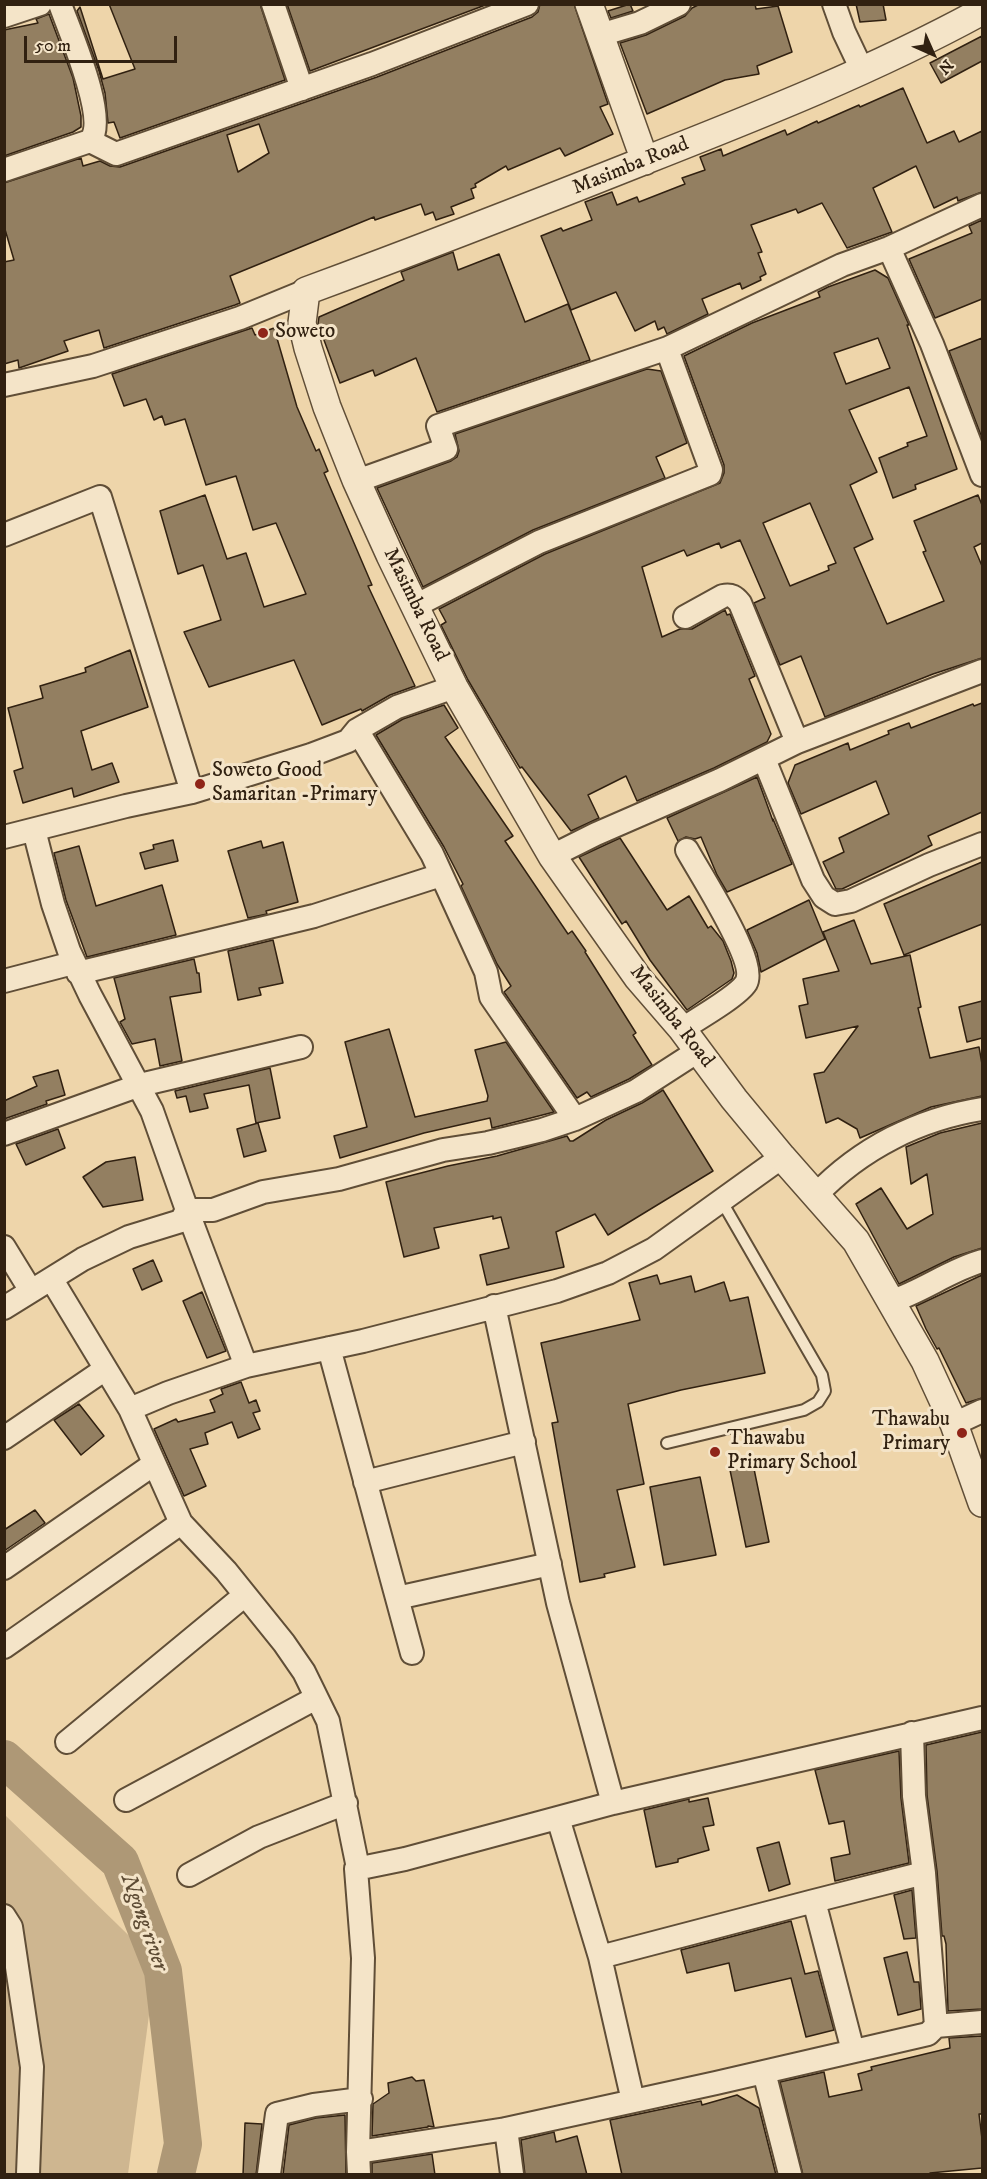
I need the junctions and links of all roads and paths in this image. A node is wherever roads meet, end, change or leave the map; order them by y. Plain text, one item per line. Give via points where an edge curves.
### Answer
1 (40, 4) edge
2 (273, 4) edge
3 (526, 4) edge
4 (589, 4) edge
5 (679, 4) edge
6 (834, 4) edge
7 (68, 6) edge
8 (982, 11) edge
9 (4, 16) edge
10 (600, 35) junction
11 (862, 70) junction
12 (302, 89) junction
13 (90, 141) junction
14 (645, 161) junction
15 (4, 170) edge
16 (982, 205) edge
17 (889, 248) junction
18 (306, 291) junction
19 (668, 348) junction
20 (4, 385) edge
21 (982, 475) edge
22 (356, 480) junction
23 (4, 535) edge
24 (415, 606) junction
25 (685, 617) dead end
26 (982, 671) edge
27 (454, 687) junction
28 (357, 730) junction
29 (797, 742) junction
30 (764, 759) junction
31 (192, 792) junction
32 (34, 830) junction
33 (4, 837) edge
34 (982, 844) edge
35 (687, 850) dead end
36 (552, 856) junction
37 (441, 875) junction
38 (76, 968) junction
39 (4, 981) edge
40 (682, 1029) junction
41 (301, 1047) dead end
42 (698, 1051) junction
43 (140, 1085) junction
44 (982, 1109) edge
45 (575, 1119) junction
46 (4, 1134) edge
47 (782, 1157) junction
48 (816, 1195) junction
49 (722, 1200) junction
50 (187, 1210) junction
51 (4, 1247) edge
52 (982, 1261) edge
53 (52, 1280) junction
54 (31, 1291) junction
55 (891, 1301) junction
56 (494, 1306) junction
57 (4, 1308) edge
58 (328, 1348) junction
59 (246, 1366) junction
60 (104, 1370) junction
61 (130, 1409) junction
62 (982, 1411) edge
63 (954, 1424) junction
64 (4, 1438) edge
65 (524, 1442) junction
66 (667, 1443) dead end
67 (154, 1464) junction
68 (365, 1482) junction
69 (982, 1503) edge
70 (181, 1523) junction
71 (550, 1564) junction
72 (4, 1568) edge
73 (245, 1595) junction
74 (397, 1598) junction
75 (4, 1647) edge
76 (412, 1653) dead end
77 (316, 1698) junction
78 (982, 1718) edge
79 (912, 1733) junction
80 (67, 1742) dead end
81 (126, 1800) dead end
82 (346, 1803) junction
83 (613, 1803) junction
84 (558, 1818) junction
85 (356, 1869) junction
86 (924, 1874) junction
87 (189, 1875) dead end
88 (814, 1900) junction
89 (4, 1916) edge
90 (600, 1957) junction
91 (982, 2022) edge
92 (936, 2026) junction
93 (852, 2051) junction
94 (764, 2072) junction
95 (361, 2099) junction
96 (633, 2101) junction
97 (507, 2129) junction
98 (359, 2164) edge
99 (28, 2175) edge
100 (269, 2175) edge
101 (512, 2175) edge
102 (790, 2175) edge

1 - 9 street
2 - 12 street
3 - 12 street
4 - 10 street
5 - 10 street
6 - 11 street
7 - 13 street via 92,94 95,116
8 - 11 street, Masimba Road
10 - 14 street
11 - 14 street, Masimba Road
12 - 13 street via 116,154
13 - 15 street
14 - 18 street, Masimba Road
16 - 17 street
17 - 19 street via 842,265
17 - 21 street via 932,344
18 - 20 street via 240,318 93,366
18 - 22 street, Masimba Road via 303,323 308,348
19 - 22 street via 438,426 446,449
19 - 24 street via 710,474 538,542
22 - 24 street, Masimba Road
23 - 31 street via 100,497
24 - 27 street, Masimba Road
25 - 29 street via 729,594 741,603
26 - 29 street
27 - 28 street via 397,707
27 - 36 street, Masimba Road
28 - 31 street via 348,741 311,755
28 - 37 street
29 - 30 street
30 - 34 street via 813,880 824,897 835,904 851,901
30 - 36 street
31 - 32 street
32 - 33 street
32 - 38 street via 53,904
35 - 40 street via 730,924 748,974 746,984
36 - 40 street, Masimba Road via 638,978
37 - 38 street via 314,916
37 - 45 street via 486,972 491,997
38 - 39 street
38 - 43 street
40 - 42 street, Masimba Road
41 - 43 street
42 - 45 street via 636,1091
42 - 47 street, Masimba Road
43 - 46 street
43 - 50 street
44 - 48 street via 946,1116 885,1141 835,1176
45 - 50 street via 339,1179 263,1192 213,1210
47 - 48 street, Masimba Road
47 - 49 street
48 - 55 street, Masimba Road via 856,1241
49 - 56 street via 654,1249 608,1273 557,1291
49 - 66 lane via 822,1376 825,1391 818,1402 804,1410
50 - 53 street via 181,1221 129,1237 83,1259
50 - 59 street
51 - 54 street
52 - 55 street
53 - 54 street
53 - 60 street
54 - 57 street
55 - 63 street, Masimba Road via 926,1361
56 - 58 street
56 - 65 street
58 - 59 street
58 - 68 street
59 - 61 street
60 - 61 street
60 - 64 street
61 - 67 street
62 - 63 street
63 - 69 street, Masimba Road
65 - 68 street
65 - 71 street
67 - 70 street
67 - 72 street
68 - 74 street
70 - 73 street
70 - 75 street
71 - 74 street
71 - 83 street
73 - 77 street via 304,1672
73 - 80 street
74 - 76 street
77 - 81 street
77 - 82 street via 328,1721
78 - 79 street
79 - 83 street
79 - 86 street via 914,1796
82 - 85 street
82 - 87 street via 259,1837
83 - 84 street
84 - 85 street via 405,1860
84 - 90 street
85 - 95 street via 363,1958
86 - 88 street
86 - 92 street
88 - 90 street
88 - 93 street
89 - 99 street via 11,1927 32,2067
90 - 96 street
91 - 92 street
92 - 93 street via 928,2034
93 - 94 street
94 - 96 street
94 - 102 street
95 - 98 street
95 - 100 street via 277,2114
96 - 97 street
97 - 98 street
97 - 101 street

